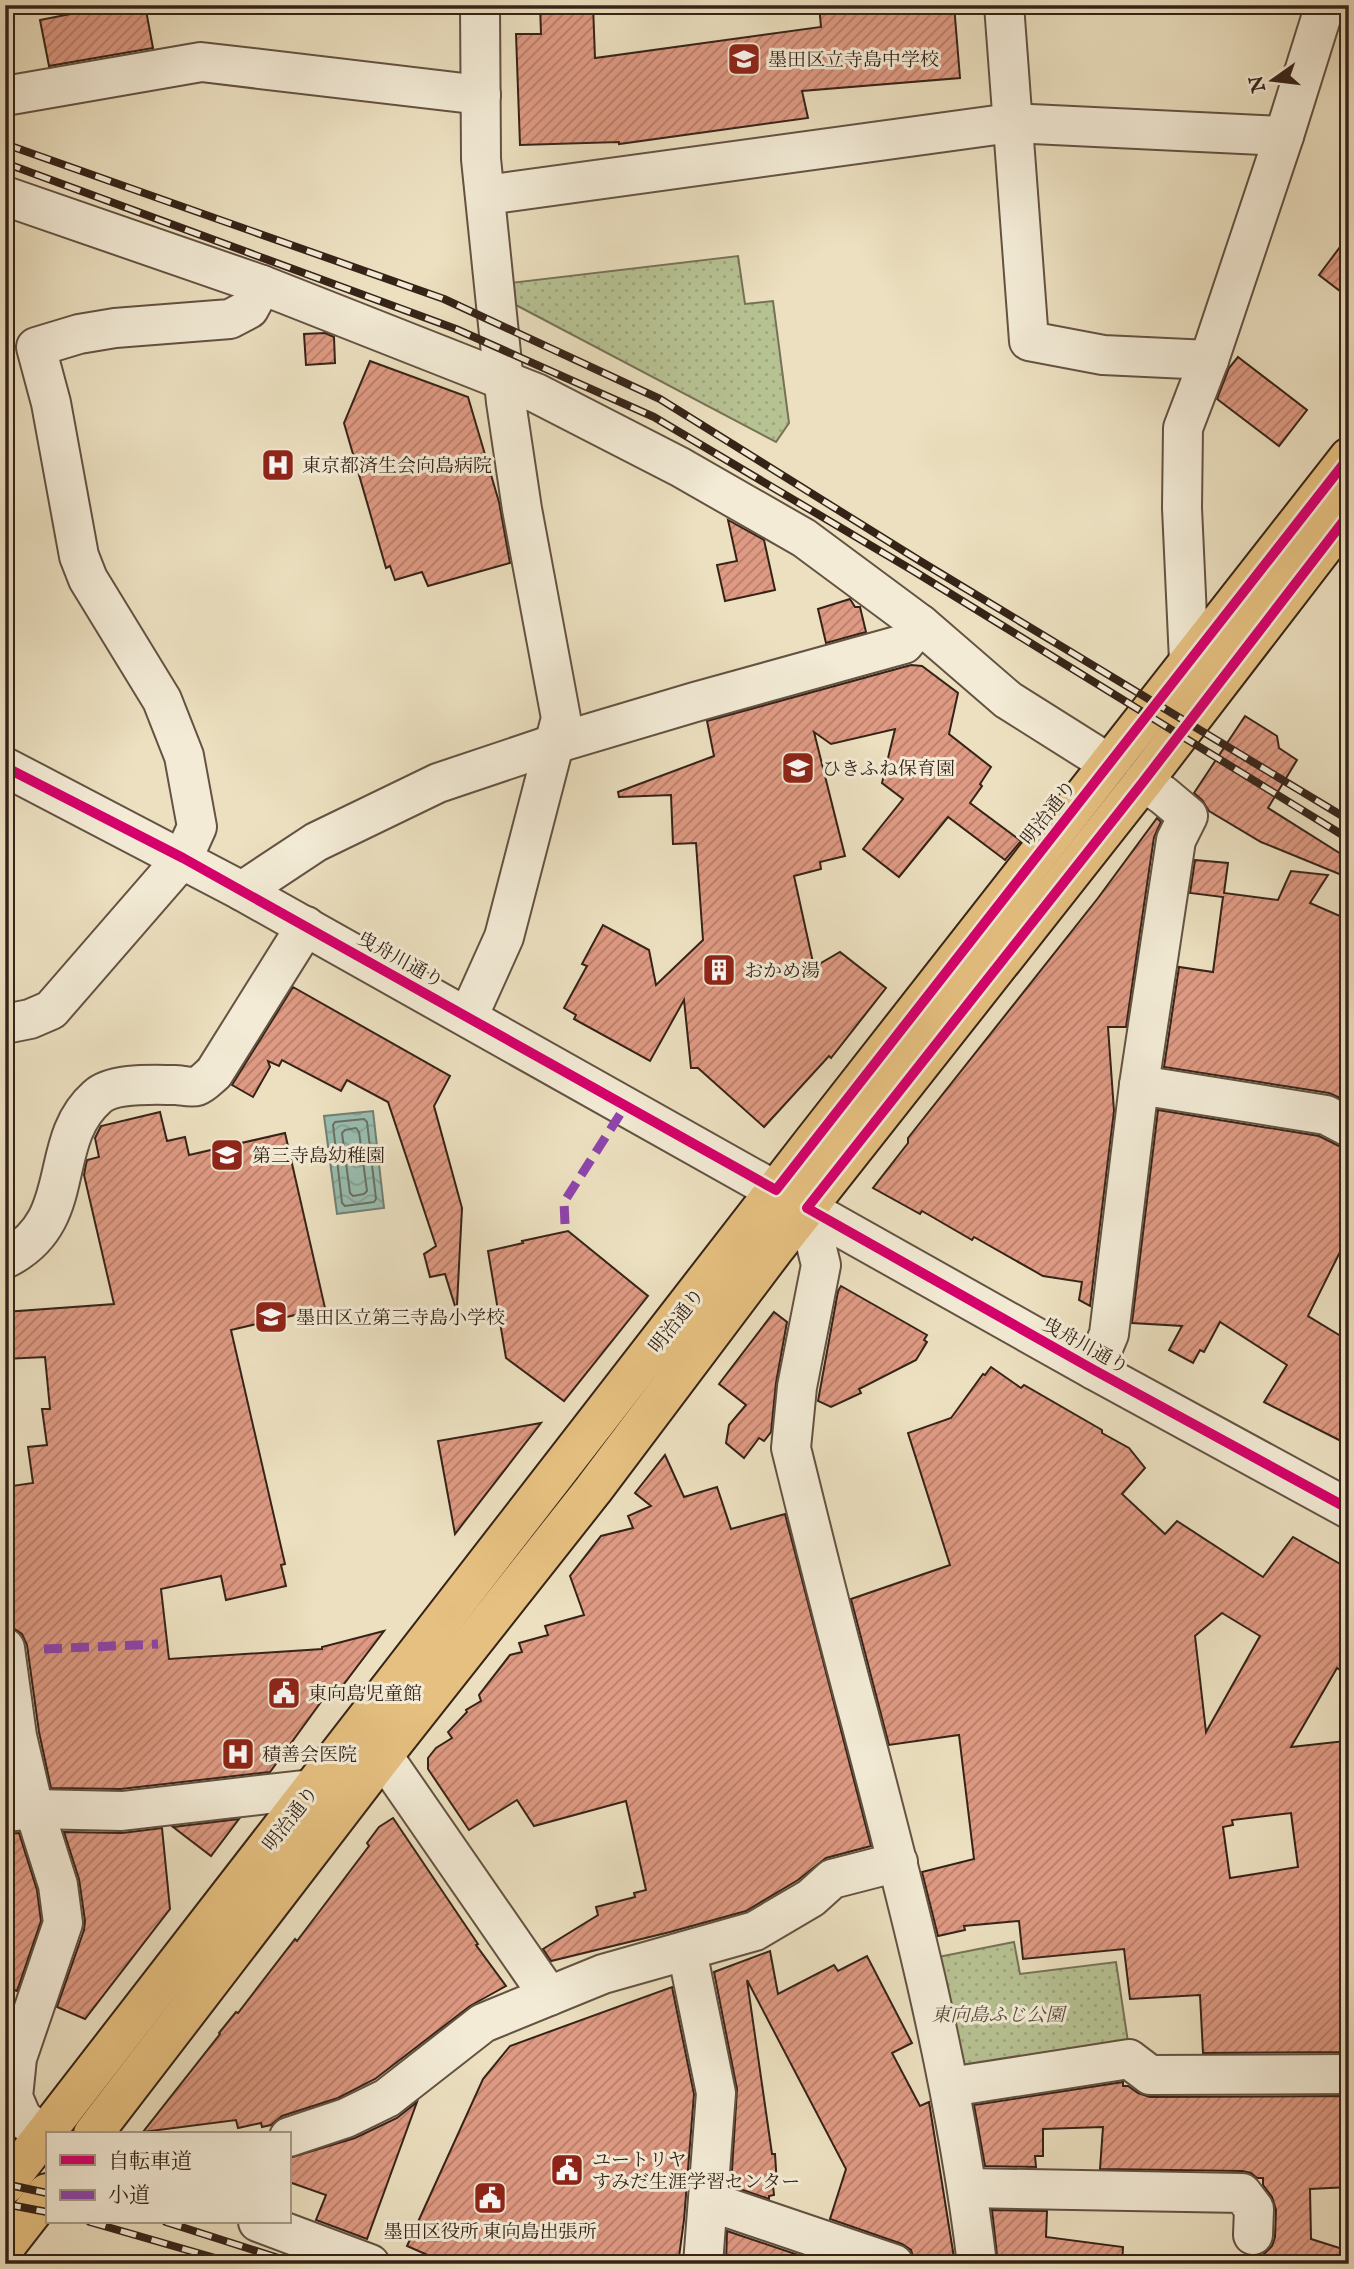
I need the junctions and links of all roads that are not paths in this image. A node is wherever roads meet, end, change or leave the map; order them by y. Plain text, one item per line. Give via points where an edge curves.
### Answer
1 (480, 5) edge
2 (1003, 5) edge
3 (1325, 5) edge
4 (481, 95) junction
5 (5, 96) edge
6 (1011, 123) junction
7 (1284, 136) junction
8 (486, 195) junction
9 (5, 196) edge
10 (262, 285) junction
11 (1209, 360) junction
12 (503, 381) junction
13 (1349, 457) edge
14 (1349, 514) edge
15 (920, 624) junction
16 (1189, 661) junction
17 (554, 744) junction
18 (1108, 763) junction
19 (5, 767) edge
20 (1143, 782) junction
21 (183, 858) junction
22 (242, 891) junction
23 (306, 926) junction
24 (468, 1017) junction
25 (5, 1024) edge
26 (1139, 1085) junction
27 (1349, 1128) edge
28 (791, 1199) junction
29 (5, 1259) edge
30 (1094, 1370) junction
31 (1349, 1509) edge
32 (5, 1648) edge
33 (383, 1756) junction
34 (312, 1789) junction
35 (19, 1810) edge
36 (898, 1862) junction
37 (687, 1951) junction
38 (549, 1996) junction
39 (1349, 2074) edge
40 (950, 2087) junction
41 (95, 2132) edge
42 (290, 2137) edge
43 (19, 2161) edge
44 (968, 2188) junction
45 (46, 2194) edge
46 (708, 2201) junction
47 (263, 2224) edge
48 (1253, 2235) dead end
49 (5, 2247) edge
50 (370, 2264) edge
51 (703, 2264) edge
52 (894, 2264) edge
53 (978, 2264) edge

1 - 4 street
2 - 6 street
3 - 7 street
4 - 5 street via 201,62
4 - 8 street
6 - 7 street
6 - 8 street
6 - 11 street via 1029,341 1103,355
7 - 11 street
8 - 12 street
9 - 10 street
10 - 12 street
10 - 21 street via 249,309 230,319 114,328 36,346 79,556 88,579 163,700 184,756 197,827
11 - 16 street via 1183,428
12 - 15 street via 536,393 680,467 804,538
12 - 17 street via 561,718
13 - 16 main road, 明治通り
14 - 20 main road, 明治通り
15 - 17 street via 904,644
15 - 18 street via 1008,700
16 - 18 main road, 明治通り
17 - 22 street via 438,783 316,842
17 - 24 street via 503,937
18 - 28 main road, 明治通り
19 - 21 street, 曳舟川通り
20 - 26 street via 1188,817 1176,840
20 - 28 main road, 明治通り
21 - 22 street, 曳舟川通り
21 - 25 street via 51,1010
22 - 23 street, 曳舟川通り
23 - 24 street, 曳舟川通り
23 - 29 street via 214,1073 197,1086 133,1084 99,1094 82,1113 70,1138 59,1191 44,1227 21,1251
24 - 28 street, 曳舟川通り
26 - 27 street via 1326,1115
26 - 30 street via 1109,1334
28 - 30 street, 曳舟川通り
28 - 33 main road, 明治通り via 708,1336
28 - 34 main road, 明治通り
28 - 36 street via 821,1265 796,1387 791,1448
30 - 31 street, 曳舟川通り
32 - 35 street via 17,1736
33 - 38 street
33 - 41 main road, 明治通り
34 - 35 street via 122,1811
34 - 43 main road, 明治通り
35 - 43 street via 58,1885 63,1923 17,2058 13,2097 22,2118
36 - 37 street via 832,1879 811,1898 755,1931
36 - 40 street
37 - 38 street via 603,1974
37 - 46 street via 716,2093
38 - 42 street via 483,2023 387,2098
39 - 40 street via 1150,2075 1129,2059
40 - 44 street
44 - 48 street via 1242,2193 1254,2209
44 - 53 street
45 - 49 main road
46 - 51 street
46 - 52 street
47 - 50 street

